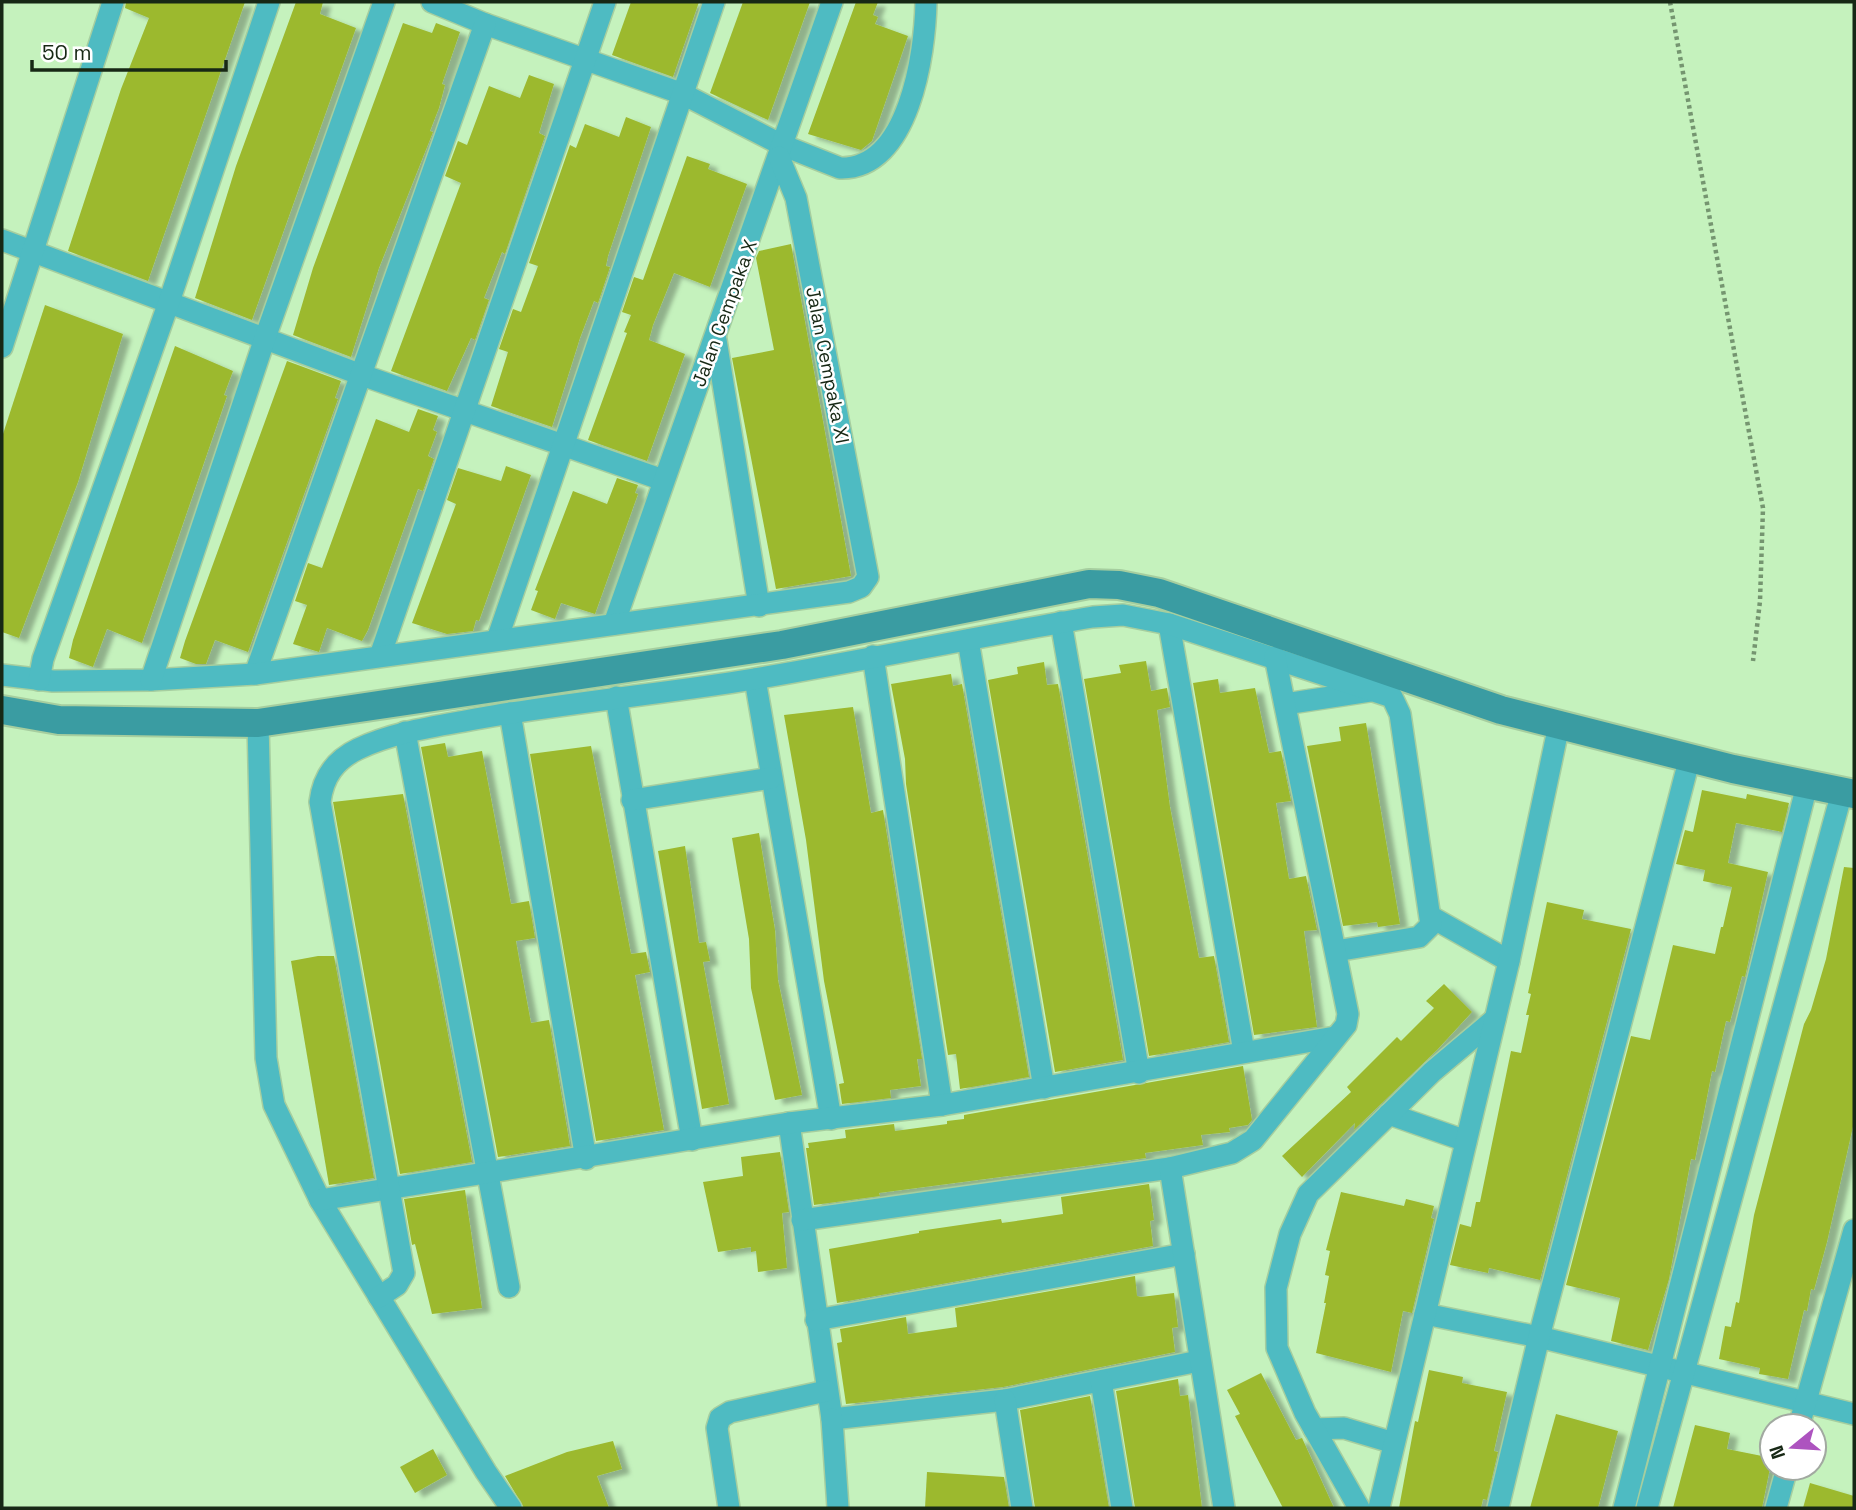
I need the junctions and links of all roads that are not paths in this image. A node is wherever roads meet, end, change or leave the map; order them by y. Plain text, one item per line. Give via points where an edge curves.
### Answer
1 (113, 2) edge
2 (269, 2) edge
3 (384, 2) edge
4 (432, 2) edge
5 (605, 2) edge
6 (714, 2) edge
7 (832, 2) edge
8 (926, 2) edge
9 (485, 24) junction
10 (585, 60) junction
11 (683, 94) junction
12 (780, 151) junction
13 (2, 240) edge
14 (31, 251) junction
15 (169, 302) junction
16 (265, 338) junction
17 (716, 338) junction
18 (2, 347) edge
19 (359, 374) junction
20 (463, 410) junction
21 (567, 444) junction
22 (663, 480) junction
23 (1106, 584) junction
24 (759, 606) junction
25 (1110, 615) junction
26 (1061, 622) junction
27 (614, 624) junction
28 (1169, 624) junction
29 (498, 640) junction
30 (968, 640) junction
31 (380, 656) junction
32 (873, 656) junction
33 (697, 657) junction
34 (1275, 657) junction
35 (668, 662) junction
36 (1321, 662) junction
37 (255, 674) junction
38 (2, 675) edge
39 (755, 679) junction
40 (39, 680) junction
41 (152, 681) junction
42 (702, 686) junction
43 (673, 690) junction
44 (1376, 690) junction
45 (615, 697) junction
46 (1284, 704) junction
47 (2, 710) edge
48 (510, 713) junction
49 (258, 723) junction
50 (1559, 724) junction
51 (405, 732) junction
52 (1690, 757) junction
53 (771, 778) junction
54 (1807, 785) junction
55 (1848, 793) edge
56 (632, 800) junction
57 (1433, 918) junction
58 (1336, 951) junction
59 (1509, 961) junction
60 (1495, 1019) junction
61 (1335, 1037) junction
62 (1244, 1052) junction
63 (1139, 1073) junction
64 (1044, 1088) junction
65 (942, 1105) junction
66 (1389, 1114) junction
67 (831, 1119) junction
68 (789, 1122) junction
69 (692, 1140) junction
70 (1466, 1141) junction
71 (586, 1159) junction
72 (1170, 1168) junction
73 (485, 1171) junction
74 (387, 1189) junction
75 (320, 1200) junction
76 (802, 1220) junction
77 (1854, 1230) edge
78 (1184, 1254) junction
79 (509, 1287) dead end
80 (379, 1297) junction
81 (1425, 1314) junction
82 (816, 1320) junction
83 (1539, 1337) junction
84 (1199, 1361) junction
85 (1660, 1367) junction
86 (1683, 1373) junction
87 (1101, 1381) junction
88 (826, 1391) junction
89 (1005, 1400) junction
90 (1805, 1402) junction
91 (1802, 1412) edge
92 (1854, 1414) edge
93 (832, 1419) junction
94 (1314, 1429) junction
95 (1394, 1443) junction
96 (1783, 1482) edge
97 (512, 1508) edge
98 (729, 1508) edge
99 (838, 1508) edge
100 (1022, 1508) edge
101 (1122, 1508) edge
102 (1224, 1508) edge
103 (1359, 1508) edge
104 (1379, 1508) edge
105 (1498, 1508) edge
106 (1624, 1508) edge
107 (1647, 1508) edge
108 (1776, 1508) edge

1 - 14 street
2 - 15 street
3 - 16 street
4 - 9 street
5 - 10 street
6 - 11 street
7 - 12 street, Jalan Cempaka X
8 - 12 street via 911,93 902,123 881,155 856,167 840,168
9 - 10 street
9 - 19 street
10 - 11 street
10 - 20 street
11 - 12 street
11 - 21 street
12 - 17 street, Jalan Cempaka X
12 - 24 street, Jalan Cempaka XI via 796,198 868,576 861,587 849,592
13 - 14 street
14 - 15 street
14 - 18 street
15 - 16 street
15 - 40 street
16 - 19 street
16 - 41 street
17 - 22 street, Jalan Cempaka X
17 - 24 street
19 - 20 street
19 - 37 street
20 - 21 street
20 - 31 street
21 - 22 street
21 - 29 street
22 - 27 street, Jalan Cempaka X
23 - 25 street
23 - 33 street
23 - 36 street via 1159,593
24 - 27 street
25 - 26 street
25 - 28 street
26 - 30 street
26 - 63 street
27 - 29 street
28 - 34 street
28 - 62 street
29 - 31 street
30 - 32 street
30 - 64 street
31 - 37 street
32 - 39 street
32 - 65 street
33 - 35 street
33 - 42 street
34 - 36 street
34 - 46 street
35 - 43 street
35 - 49 street
36 - 44 street
36 - 50 street
37 - 41 street
38 - 40 street
39 - 42 street
39 - 53 street
40 - 41 street
42 - 43 street
43 - 45 street
44 - 46 street
44 - 57 street via 1392,697 1400,714
45 - 48 street
45 - 56 street
46 - 58 street
47 - 49 street via 58,720
48 - 51 street
48 - 71 street
49 - 75 street via 268,1082 281,1123
50 - 52 street
50 - 59 street
51 - 73 street
51 - 74 street via 355,750 335,765 325,778 320,802
52 - 54 street
52 - 83 street
53 - 56 street
53 - 67 street
54 - 55 street
54 - 85 street
55 - 86 street
56 - 69 street
57 - 58 street via 1419,937
57 - 59 street
58 - 61 street via 1348,1014
59 - 60 street
60 - 66 street
60 - 70 street
61 - 62 street
61 - 72 street via 1253,1140 1232,1153
62 - 63 street
63 - 64 street
64 - 65 street
65 - 67 street
66 - 70 street
66 - 94 street via 1308,1194 1290,1234 1276,1288 1277,1348
67 - 68 street
68 - 69 street
68 - 76 street
69 - 71 street
70 - 81 street
71 - 73 street
72 - 76 street
72 - 78 street
73 - 74 street
73 - 79 street
74 - 75 street
74 - 80 street via 404,1273
75 - 80 street
76 - 82 street
77 - 90 street
78 - 82 street
78 - 84 street
80 - 97 street via 485,1472
81 - 83 street
81 - 95 street
82 - 88 street
83 - 85 street
83 - 105 street
84 - 87 street
84 - 102 street
85 - 86 street
85 - 106 street
86 - 90 street
86 - 107 street
87 - 89 street
87 - 101 street
88 - 93 street
88 - 98 street via 720,1418 717,1428
89 - 93 street
89 - 100 street
90 - 91 street
90 - 92 street
93 - 99 street
94 - 95 street via 1345,1428
94 - 103 street
95 - 104 street
96 - 108 street

